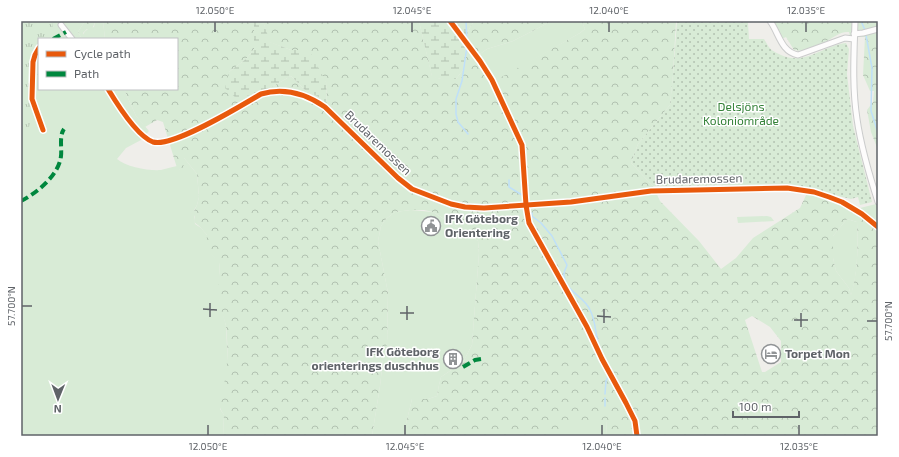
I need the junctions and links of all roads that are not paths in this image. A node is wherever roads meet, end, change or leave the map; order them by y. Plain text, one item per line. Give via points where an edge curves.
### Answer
1 (770, 21) edge
2 (855, 21) edge
3 (60, 25) dead end
4 (878, 29) edge
5 (854, 36) junction
6 (71, 38) edge
7 (109, 90) edge
8 (878, 202) edge
9 (878, 227) edge

1 - 5 street via 785,49 798,55
2 - 5 street
3 - 6 street
4 - 5 street
5 - 8 street via 853,79 857,118 864,156
7 - 9 street, Brudaremossen via 130,122 144,137 157,142 190,133 270,91 302,95 325,108 412,189 465,207 571,202 664,190 787,188 814,192 842,202

